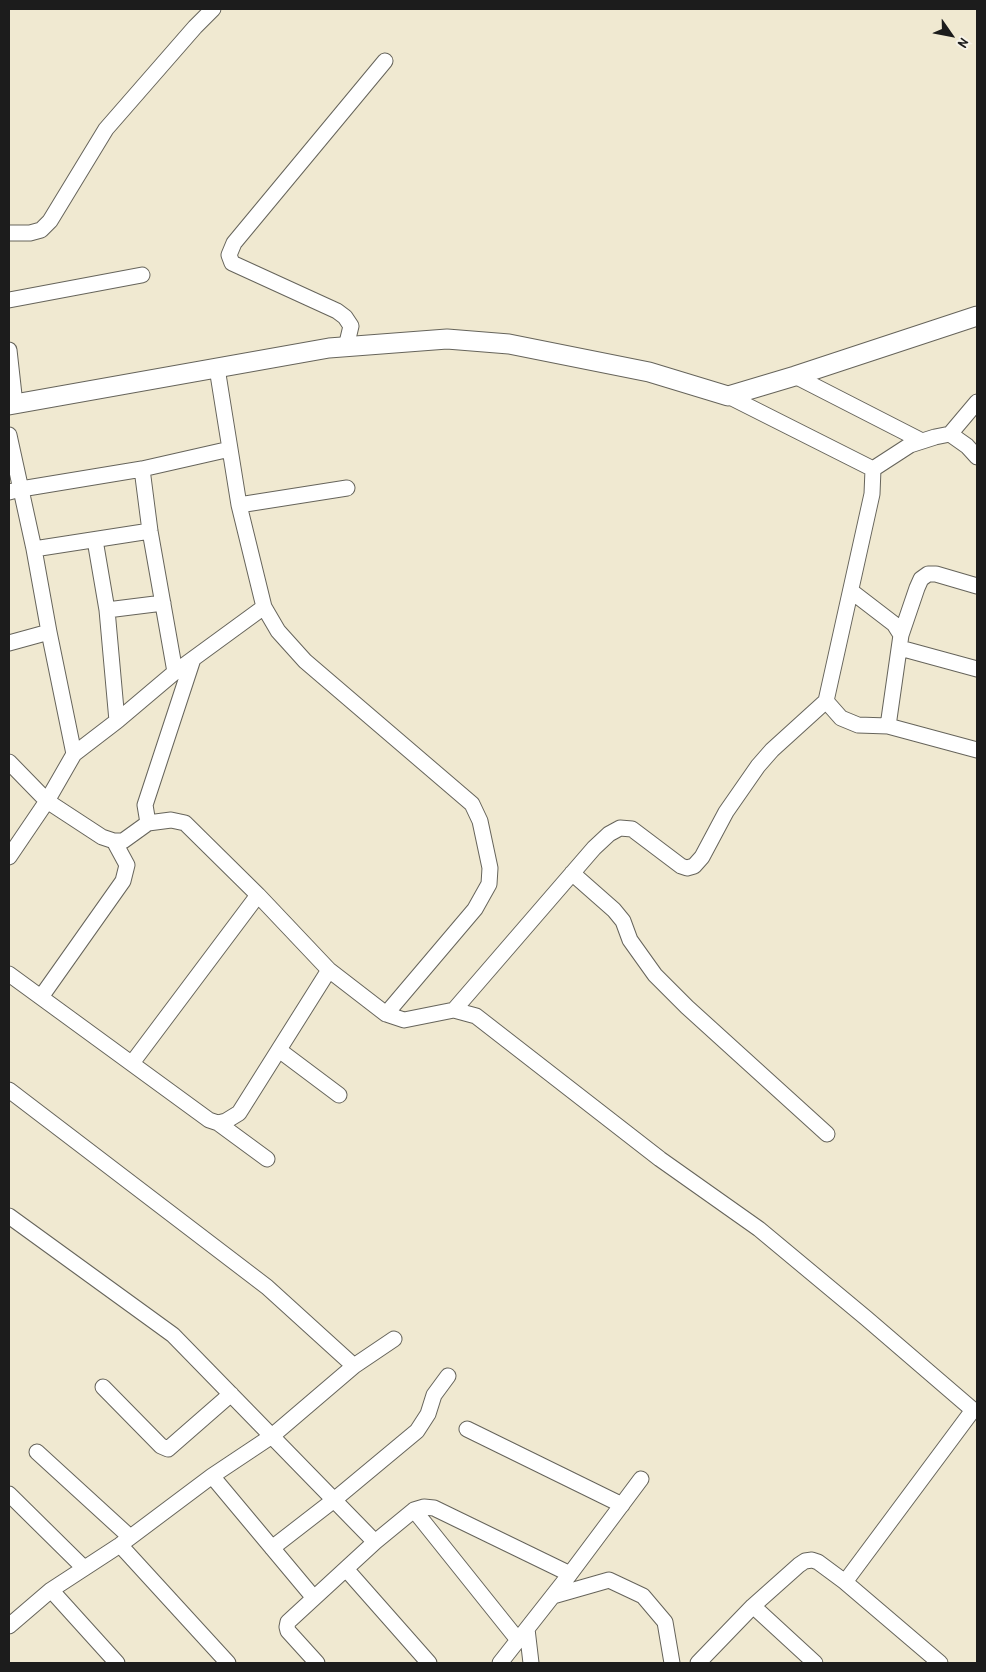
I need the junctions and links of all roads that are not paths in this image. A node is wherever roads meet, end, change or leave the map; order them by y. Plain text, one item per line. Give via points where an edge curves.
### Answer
1 (213, 9) edge
2 (385, 61) dead end
3 (9, 233) edge
4 (142, 275) dead end
5 (9, 300) edge
6 (977, 316) edge
7 (346, 347) junction
8 (9, 350) edge
9 (217, 368) junction
10 (796, 376) junction
11 (728, 396) junction
12 (977, 402) edge
13 (12, 404) edge
14 (950, 434) junction
15 (9, 436) edge
16 (922, 441) junction
17 (230, 449) junction
18 (977, 457) edge
19 (142, 469) junction
20 (873, 470) junction
21 (347, 488) dead end
22 (15, 490) edge
23 (239, 505) junction
24 (150, 531) junction
25 (95, 540) junction
26 (34, 549) junction
27 (977, 586) edge
28 (850, 591) junction
29 (162, 603) junction
30 (264, 607) junction
31 (108, 610) junction
32 (49, 632) junction
33 (900, 642) junction
34 (9, 643) edge
35 (193, 659) junction
36 (977, 669) edge
37 (175, 672) junction
38 (826, 701) junction
39 (117, 721) junction
40 (888, 726) junction
41 (977, 750) edge
42 (74, 754) junction
43 (9, 762) edge
44 (47, 800) junction
45 (148, 823) junction
46 (114, 841) junction
47 (9, 857) edge
48 (572, 873) junction
49 (258, 895) junction
50 (329, 970) junction
51 (9, 974) edge
52 (41, 997) junction
53 (454, 1010) junction
54 (386, 1014) junction
55 (279, 1050) junction
56 (132, 1063) junction
57 (9, 1090) edge
58 (340, 1095) dead end
59 (218, 1124) junction
60 (828, 1134) dead end
61 (267, 1159) dead end
62 (9, 1216) edge
63 (394, 1339) dead end
64 (354, 1366) junction
65 (448, 1376) dead end
66 (103, 1387) dead end
67 (231, 1394) junction
68 (975, 1411) edge
69 (468, 1429) dead end
70 (272, 1436) junction
71 (37, 1452) dead end
72 (212, 1476) junction
73 (641, 1479) dead end
74 (9, 1494) edge
75 (334, 1500) junction
76 (622, 1505) junction
77 (414, 1510) junction
78 (125, 1541) junction
79 (375, 1542) junction
80 (272, 1548) junction
81 (84, 1568) junction
82 (346, 1569) junction
83 (570, 1574) junction
84 (845, 1582) junction
85 (51, 1590) junction
86 (553, 1596) junction
87 (314, 1598) junction
88 (753, 1606) junction
89 (9, 1626) edge
90 (523, 1634) junction
91 (116, 1663) edge
92 (228, 1663) edge
93 (317, 1663) edge
94 (429, 1663) edge
95 (500, 1663) edge
96 (531, 1663) edge
97 (672, 1663) edge
98 (698, 1663) edge
99 (815, 1663) edge
100 (940, 1663) edge

1 - 3 street via 106,129 41,230
2 - 7 street via 234,243 229,255 232,263 341,314 351,326
4 - 5 street
6 - 10 street
7 - 9 street
7 - 11 street via 447,339 509,344 649,372
8 - 13 street
9 - 13 street
9 - 17 street
10 - 11 street
10 - 16 street
11 - 20 street
12 - 14 street
14 - 16 street
14 - 18 street
15 - 22 street
16 - 20 street via 910,445
17 - 19 street
17 - 23 street
19 - 22 street
19 - 24 street
20 - 28 street via 872,494
21 - 23 street
22 - 26 street
23 - 30 street
24 - 25 street
24 - 29 street
25 - 26 street
25 - 31 street
26 - 32 street
27 - 33 street via 936,574 928,574 921,579
28 - 33 street via 894,624
28 - 38 street
29 - 31 street
29 - 37 street
30 - 35 street
30 - 54 street via 278,631 305,661 472,804 480,821 490,868 489,884 475,909
31 - 39 street
32 - 34 street
32 - 42 street
33 - 36 street
33 - 40 street
35 - 37 street
35 - 45 street via 145,804
37 - 39 street
38 - 40 street via 841,718 858,724
38 - 48 street via 758,766 694,866 681,866 632,829 620,828 609,834
39 - 42 street
40 - 41 street
42 - 44 street
43 - 44 street
44 - 46 street via 102,837
44 - 47 street
45 - 46 street via 123,841
45 - 49 street via 171,820 185,823
46 - 52 street via 127,865 122,881
48 - 53 street
48 - 60 street via 614,910 655,975 686,1007
49 - 50 street
49 - 56 street
50 - 54 street
50 - 55 street
51 - 52 street
52 - 56 street
53 - 54 street via 404,1020
53 - 68 street via 476,1016 660,1159 758,1228
55 - 58 street
55 - 59 street via 239,1113
56 - 59 street
57 - 64 street via 267,1287
59 - 61 street
62 - 67 street via 173,1336
63 - 64 street
64 - 70 street
65 - 75 street via 434,1395 428,1414 417,1431
66 - 67 street via 161,1446 168,1449
67 - 70 street
68 - 84 street
69 - 76 street
70 - 72 street
70 - 75 street
71 - 78 street
72 - 78 street
72 - 80 street
73 - 76 street
74 - 81 street
75 - 79 street
75 - 80 street
76 - 83 street
77 - 79 street
77 - 83 street via 434,1508
77 - 90 street
78 - 81 street
78 - 92 street
79 - 82 street
80 - 87 street
81 - 85 street
82 - 87 street
82 - 94 street
83 - 86 street
84 - 88 street via 818,1562 805,1561
84 - 100 street
85 - 89 street
85 - 91 street
86 - 90 street
86 - 97 street via 609,1580 643,1596 665,1622
87 - 93 street via 288,1622 287,1627
88 - 98 street
88 - 99 street
90 - 95 street
90 - 96 street

